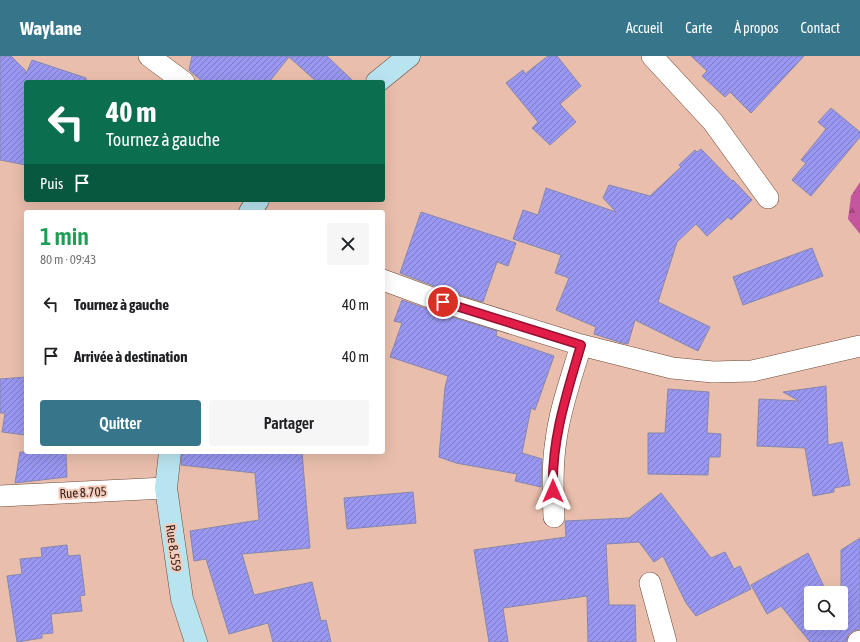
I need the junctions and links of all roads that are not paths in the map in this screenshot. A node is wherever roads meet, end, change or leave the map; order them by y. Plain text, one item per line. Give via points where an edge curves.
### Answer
1 (149, 56) edge
2 (409, 56) edge
3 (652, 56) edge
4 (181, 80) edge
5 (379, 80) edge
6 (768, 198) dead end
7 (385, 281) edge
8 (581, 345) junction
9 (860, 346) edge
10 (170, 454) edge
11 (166, 488) junction
12 (0, 496) edge
13 (554, 517) dead end
14 (650, 583) dead end
15 (196, 642) edge
16 (666, 642) edge

1 - 4 street
2 - 5 main road
3 - 6 street via 713,122
7 - 8 street via 443,302
8 - 9 street via 672,368 713,372 752,372
8 - 13 street via 563,404 556,439 553,477
10 - 11 main road, Rue 8.559
11 - 12 street, Rue 8.705
11 - 15 main road, Rue 8.559 via 182,599
14 - 16 street

